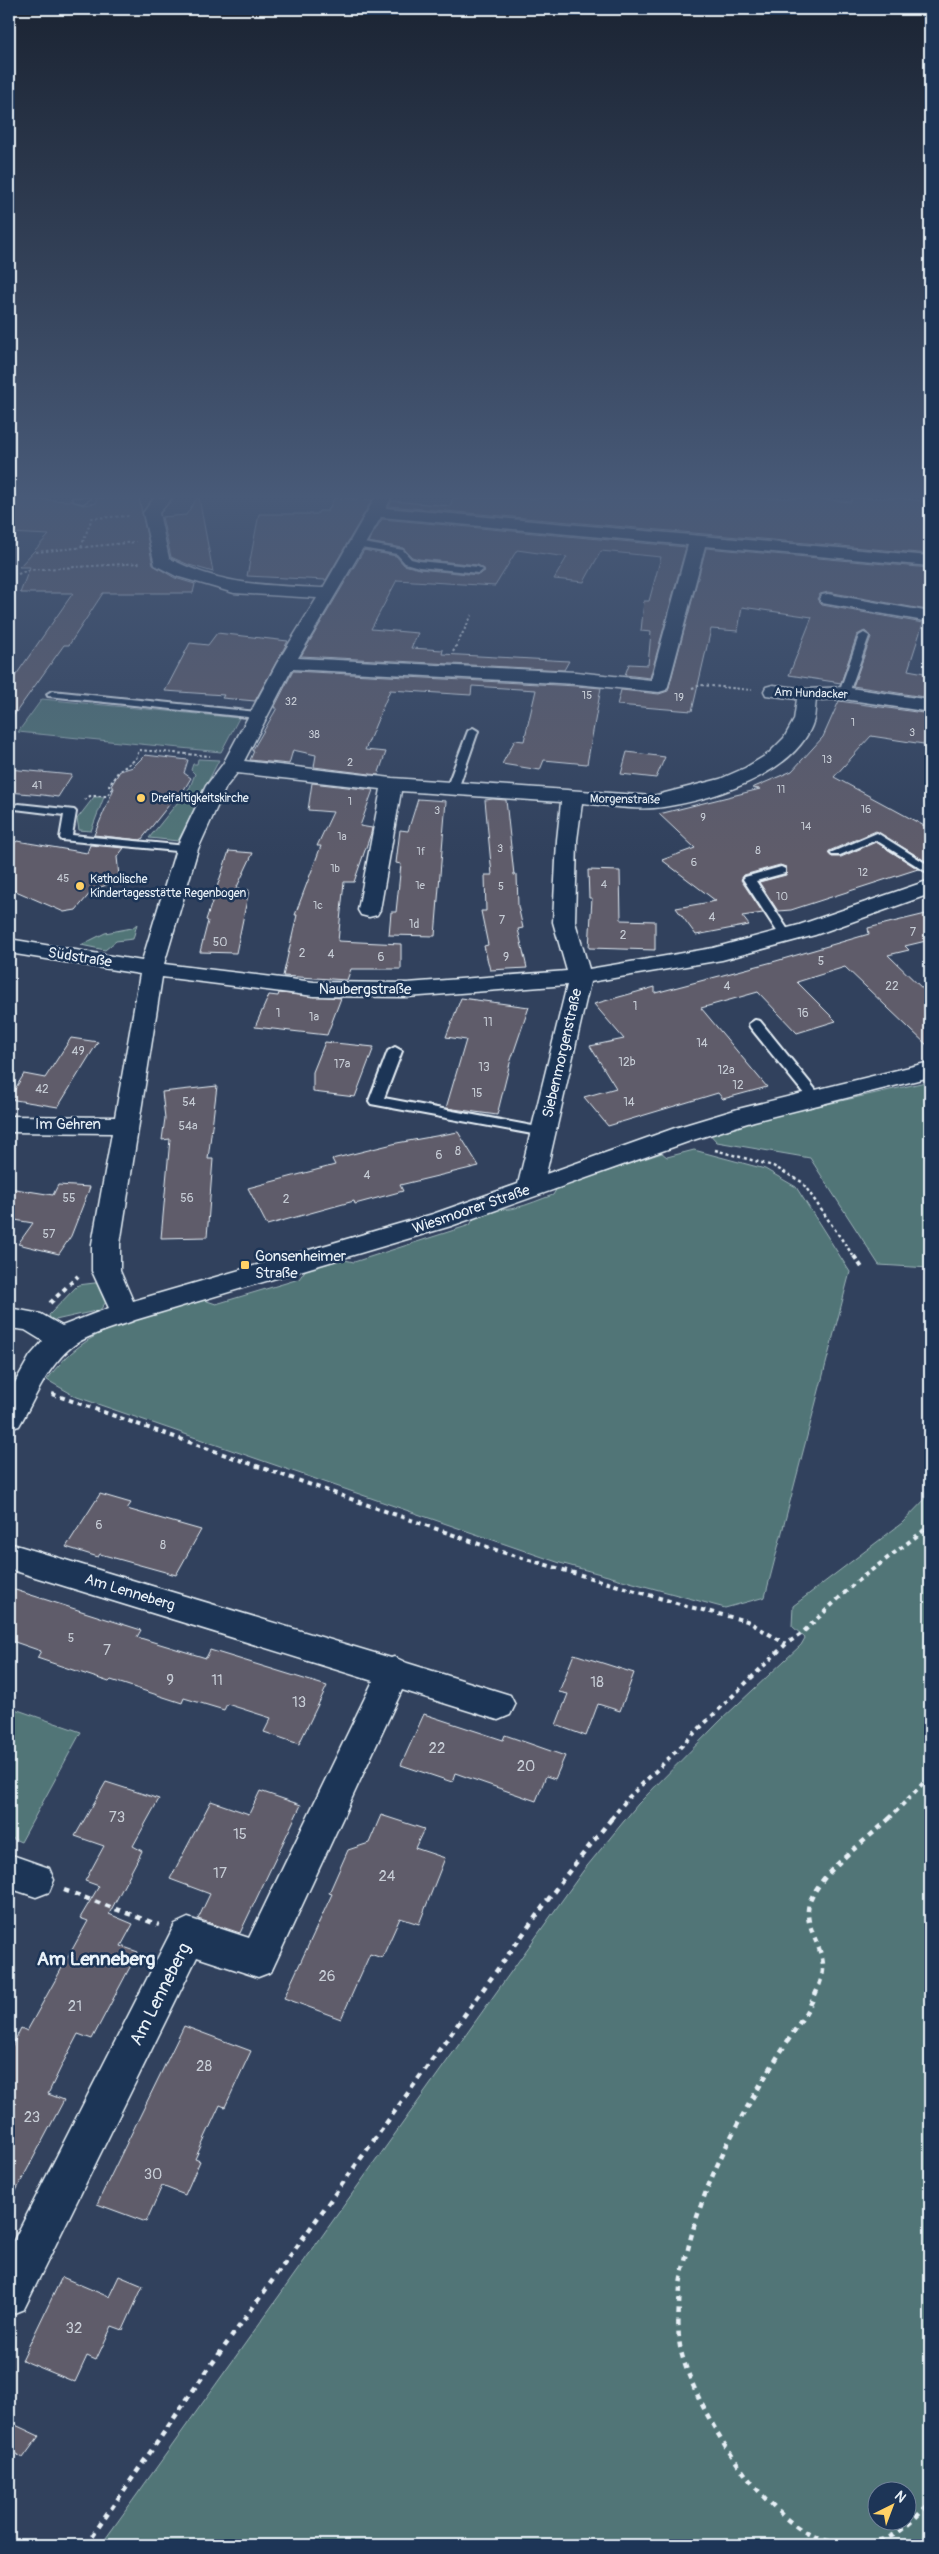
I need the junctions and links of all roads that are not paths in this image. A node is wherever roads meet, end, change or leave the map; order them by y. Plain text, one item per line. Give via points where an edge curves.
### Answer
1 (315, 617) edge
2 (677, 617) edge
3 (864, 636) dead end
4 (286, 663) junction
5 (772, 692) road end
6 (844, 693) junction
7 (52, 694) dead end
8 (807, 695) junction
9 (930, 706) edge
10 (257, 715) junction
11 (473, 731) dead end
12 (234, 762) junction
13 (392, 784) junction
14 (452, 789) junction
15 (572, 798) junction
16 (19, 807) dead end
17 (187, 849) junction
18 (836, 853) dead end
19 (781, 871) dead end
20 (930, 871) edge
21 (930, 886) edge
22 (369, 910) dead end
23 (786, 936) junction
24 (9, 946) edge
25 (151, 969) junction
26 (580, 977) junction
27 (755, 1024) dead end
28 (394, 1051) dead end
29 (930, 1070) edge
30 (814, 1097) junction
31 (9, 1124) edge
32 (127, 1125) junction
33 (544, 1132) junction
34 (530, 1188) junction
35 (125, 1313) junction
36 (20, 1320) edge
37 (63, 1339) junction
38 (9, 1418) edge
39 (9, 1556) edge
40 (394, 1671) junction
41 (498, 1704) dead end
42 (9, 2294) edge

1 - 4 street
2 - 4 street via 659,686
3 - 6 lane
4 - 10 street
5 - 8 street, Am Hundacker
6 - 8 street, Am Hundacker
6 - 9 street, Am Hundacker
7 - 10 lane
8 - 15 street, Morgenstraße via 807,712 797,736 769,764 729,783 690,796 653,802
10 - 12 street
11 - 14 lane
12 - 13 street, Morgenstraße
12 - 17 street via 216,786
13 - 14 street, Morgenstraße
13 - 22 street
14 - 15 street, Morgenstraße
15 - 26 street, Siebenmorgenstraße via 564,922
16 - 17 lane via 70,812 66,838
17 - 25 street
18 - 20 lane via 877,836
19 - 23 lane via 749,879
21 - 23 street, Naubergstraße
23 - 26 street, Naubergstraße via 714,955
24 - 25 street, Südstraße
25 - 26 street, Naubergstraße via 314,989 407,990
25 - 32 street
26 - 33 street, Siebenmorgenstraße
27 - 30 lane
28 - 33 lane via 376,1101
29 - 30 street, Wiesmoorer Straße
30 - 34 street, Wiesmoorer Straße via 684,1134
31 - 32 street, Im Gehren
32 - 35 street via 106,1244 106,1271
33 - 34 street, Siebenmorgenstraße
34 - 35 street, Wiesmoorer Straße via 442,1220
35 - 37 street
36 - 37 street
37 - 38 street via 48,1354
39 - 40 street, Am Lenneberg
40 - 41 street, Am Lenneberg
40 - 42 street, Am Lenneberg via 258,1959 188,1936

